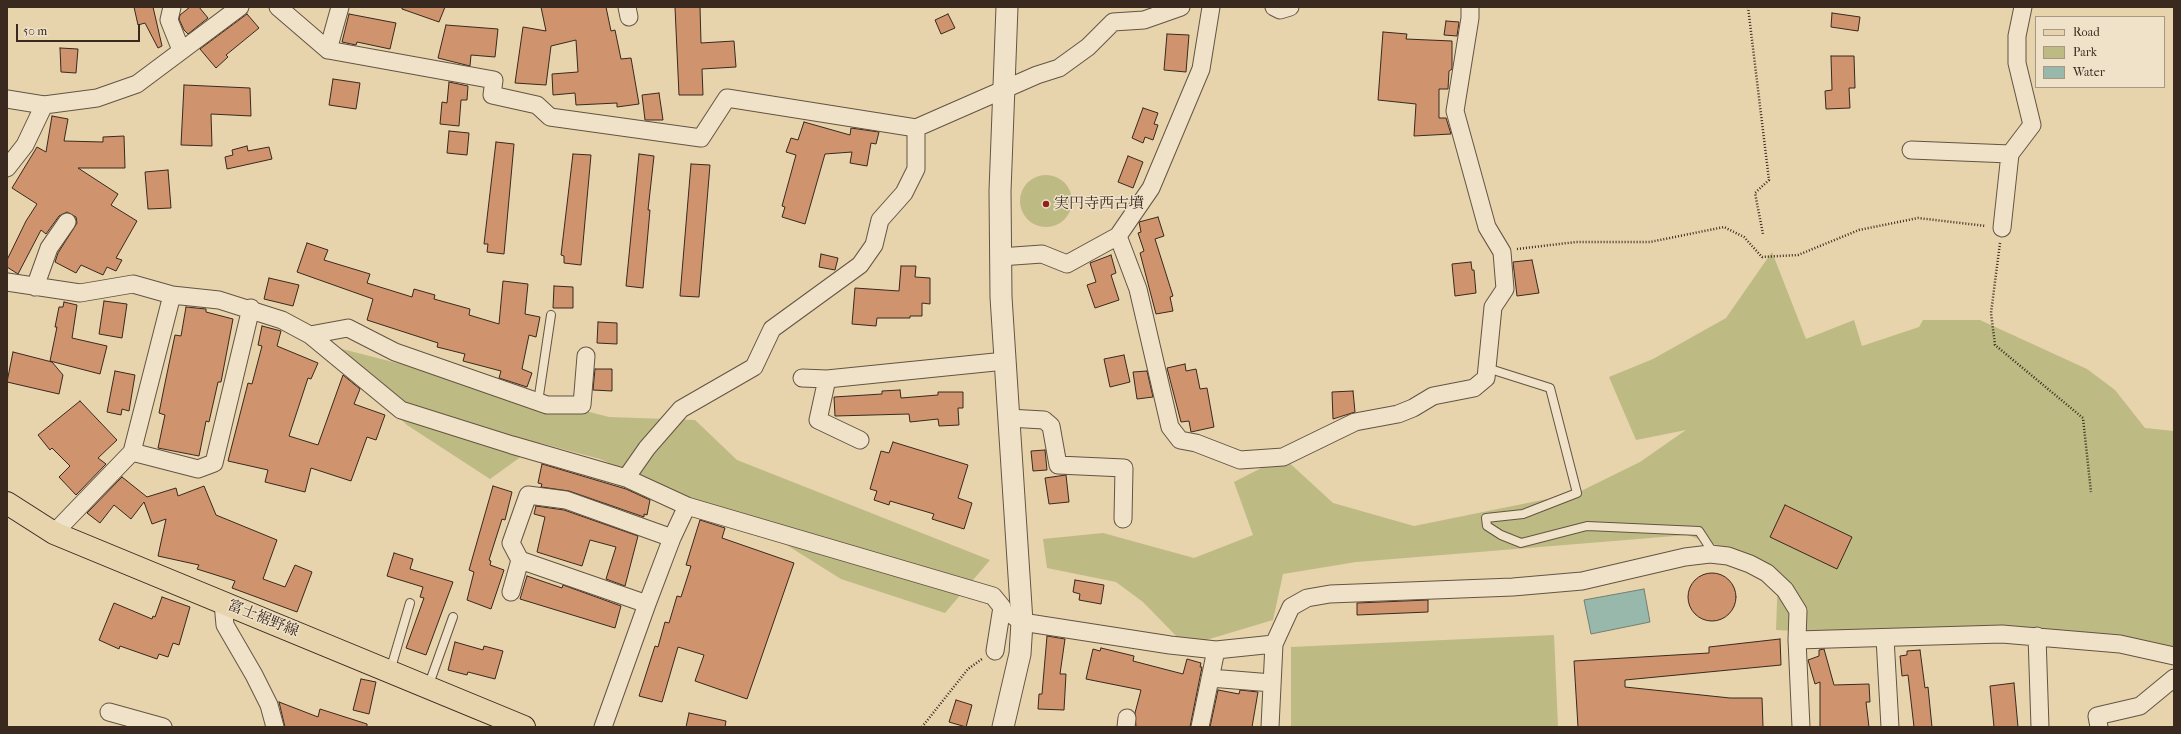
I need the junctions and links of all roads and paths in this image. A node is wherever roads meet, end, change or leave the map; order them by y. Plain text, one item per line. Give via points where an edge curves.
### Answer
1 (172, 7) edge
2 (240, 7) edge
3 (278, 7) edge
4 (340, 7) edge
5 (1007, 7) edge
6 (1181, 7) edge
7 (1211, 7) edge
8 (1274, 7) edge
9 (1290, 7) edge
10 (1470, 7) edge
11 (1748, 7) edge
12 (2023, 7) edge
13 (181, 50) junction
14 (328, 50) junction
15 (1003, 90) junction
16 (7, 99) edge
17 (44, 105) junction
18 (916, 128) junction
19 (1911, 150) dead end
20 (2010, 154) junction
21 (7, 168) edge
22 (68, 222) dead end
23 (2002, 228) junction
24 (1763, 234) dead end
25 (1118, 236) junction
26 (1501, 251) junction
27 (1000, 257) junction
28 (7, 282) edge
29 (34, 287) junction
30 (172, 295) junction
31 (251, 308) junction
32 (551, 315) dead end
33 (310, 335) junction
34 (586, 356) dead end
35 (1005, 361) junction
36 (1487, 368) junction
37 (802, 378) dead end
38 (827, 379) junction
39 (538, 402) junction
40 (1008, 418) junction
41 (860, 440) dead end
42 (132, 452) junction
43 (626, 478) junction
44 (2091, 492) dead end
45 (7, 503) edge
46 (687, 506) junction
47 (1123, 519) dead end
48 (54, 533) junction
49 (672, 538) junction
50 (1715, 555) junction
51 (520, 560) junction
52 (511, 592) dead end
53 (410, 602) dead end
54 (223, 603) junction
55 (647, 604) junction
56 (1002, 607) junction
57 (453, 616) dead end
58 (1022, 622) junction
59 (2037, 636) junction
60 (1885, 638) junction
61 (1797, 640) junction
62 (1274, 644) junction
63 (1216, 650) junction
64 (995, 651) joint
65 (2174, 656) edge
66 (390, 671) junction
67 (1210, 678) junction
68 (2174, 678) edge
69 (1272, 683) junction
70 (428, 687) junction
71 (109, 712) dead end
72 (163, 727) edge
73 (275, 727) edge
74 (524, 727) edge
75 (603, 727) edge
76 (922, 727) edge
77 (1003, 727) edge
78 (1200, 727) edge
79 (1270, 727) edge
80 (1801, 727) edge
81 (1890, 727) edge
82 (2040, 727) edge
83 (2099, 727) edge

1 - 13 street via 168,20
2 - 13 street
3 - 14 street
4 - 14 street
5 - 15 street
6 - 15 street via 1144,20 1113,22 1088,47 1059,68
7 - 25 street via 1198,76 1151,188
8 - 9 street via 1280,10
10 - 26 street via 1455,111 1487,227
11 - 24 path via 1769,180 1755,193
12 - 20 street via 2017,36 2017,63 2032,125
13 - 17 street via 137,84 97,98
14 - 18 street via 494,80 492,95 537,105 550,117 701,138 727,98
15 - 18 street
15 - 27 street
16 - 17 street
17 - 21 street via 25,145
18 - 43 street via 916,169 904,193 880,220 874,245 860,265 772,328 754,367 681,409 646,448
19 - 20 street
20 - 23 street
22 - 29 street via 49,248
23 - 26 path via 1918,218 1859,230 1798,255 1762,257 1744,237 1724,227 1650,242 1576,242
23 - 44 path via 1991,313 1995,344 2083,418
25 - 27 street via 1067,264 1042,254
25 - 36 street via 1138,289 1170,427 1180,440 1240,460 1284,457 1355,422 1398,414 1433,396 1474,388 1486,378
26 - 36 street via 1506,289 1493,307
27 - 35 street
28 - 29 street
29 - 30 street via 80,293 133,284
30 - 31 street via 219,300
30 - 42 street
31 - 33 street
31 - 42 street via 214,462 198,469
32 - 39 lane
33 - 39 street via 348,328 395,352
33 - 43 street via 401,410
34 - 39 street via 582,404 547,405
35 - 38 street
35 - 40 street
36 - 50 lane via 1550,388 1577,492 1524,514 1486,518 1487,526 1501,535 1521,542 1587,526 1699,530
37 - 38 street
38 - 41 street via 818,420
40 - 47 street via 1044,420 1051,426 1058,465 1124,468
40 - 58 street
42 - 48 street
43 - 46 street
45 - 48 main road, 富士裾野線
46 - 49 street
46 - 56 street via 993,596
48 - 54 main road, 富士裾野線
49 - 51 street via 566,500 528,494 511,543
49 - 55 street
50 - 61 street via 1728,556 1767,572 1785,590 1798,611
50 - 62 street via 1685,557 1582,582 1513,588 1330,594 1307,598 1291,608
51 - 52 street
51 - 55 street
53 - 66 lane
54 - 66 main road, 富士裾野線
54 - 73 street via 225,625 257,681 269,706
55 - 75 street
56 - 58 street
56 - 64 street
57 - 70 lane
58 - 63 street
58 - 77 street via 1020,654
59 - 60 street via 2002,634
59 - 65 street via 2120,644
59 - 82 street
60 - 61 street
60 - 81 street
61 - 80 street
62 - 63 street
62 - 69 street
63 - 67 street
64 - 76 path via 968,669
66 - 70 main road, 富士裾野線
67 - 69 street
67 - 78 street
68 - 83 street via 2140,706 2098,716
69 - 79 street
70 - 74 main road, 富士裾野線
71 - 72 street

